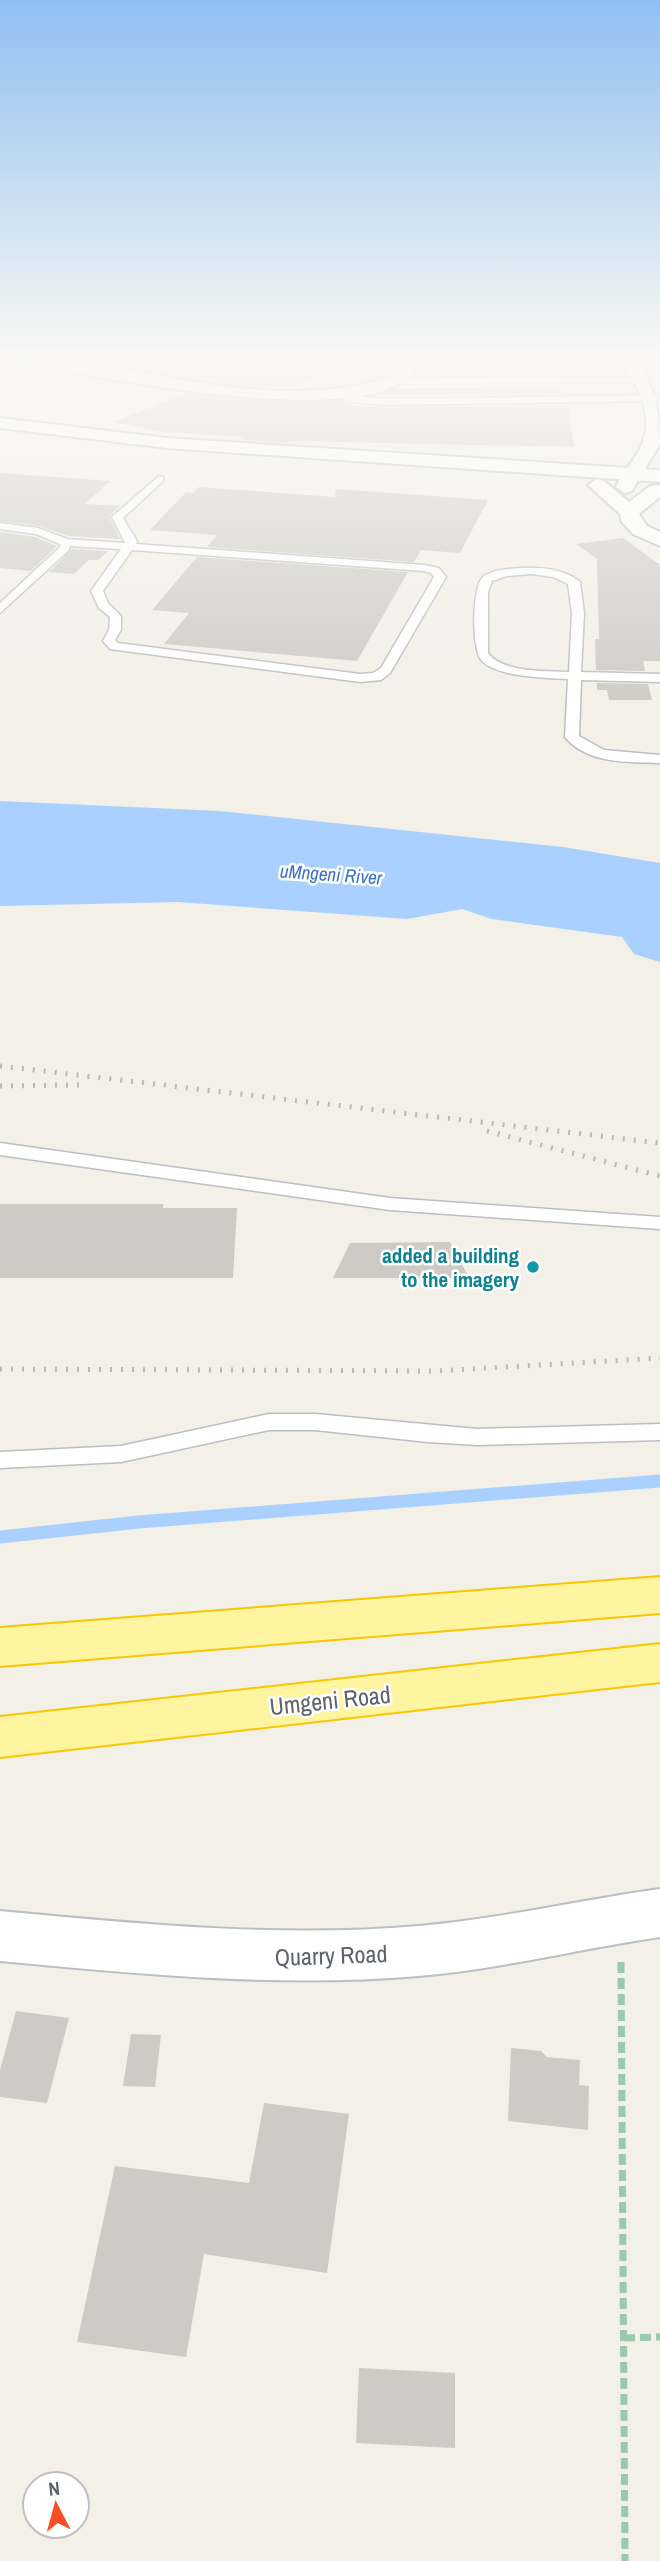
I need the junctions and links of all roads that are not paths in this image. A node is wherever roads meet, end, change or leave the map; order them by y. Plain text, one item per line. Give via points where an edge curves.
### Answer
1 (160, 476) edge
2 (571, 476) edge
3 (630, 476) edge
4 (432, 479) dead end
5 (627, 480) junction
6 (597, 485) junction
7 (659, 485) edge
8 (629, 512) junction
9 (0, 526) edge
10 (660, 540) edge
11 (65, 542) junction
12 (128, 546) junction
13 (0, 609) edge
14 (574, 674) junction
15 (660, 678) edge
16 (660, 759) edge
17 (0, 1149) edge
18 (660, 1223) edge
19 (660, 1432) edge
20 (0, 1460) edge
21 (660, 1595) edge
22 (0, 1647) edge
23 (660, 1663) edge
24 (0, 1737) edge
25 (640, 1917) edge
26 (0, 1936) edge

1 - 12 lane via 117,517 132,541
2 - 5 street
3 - 5 street
4 - 6 street
5 - 6 street
5 - 7 street
6 - 8 street
7 - 8 street
8 - 10 street via 640,530
9 - 11 lane via 38,531
11 - 12 lane
11 - 13 lane via 65,548
12 - 12 lane via 97,591 117,619 111,645 360,678 376,677 386,670 440,577 435,570 424,568
14 - 14 lane via 497,666 481,654 482,592 487,579 496,574 531,572 557,574 574,582 578,613
14 - 15 lane
14 - 16 lane via 572,737 577,743 606,754
17 - 18 lane via 390,1205
19 - 20 lane via 449,1436 289,1420 121,1454
21 - 22 highway
23 - 24 highway, Umgeni Road
25 - 26 street, Quarry Road via 421,1951 340,1956 255,1957

